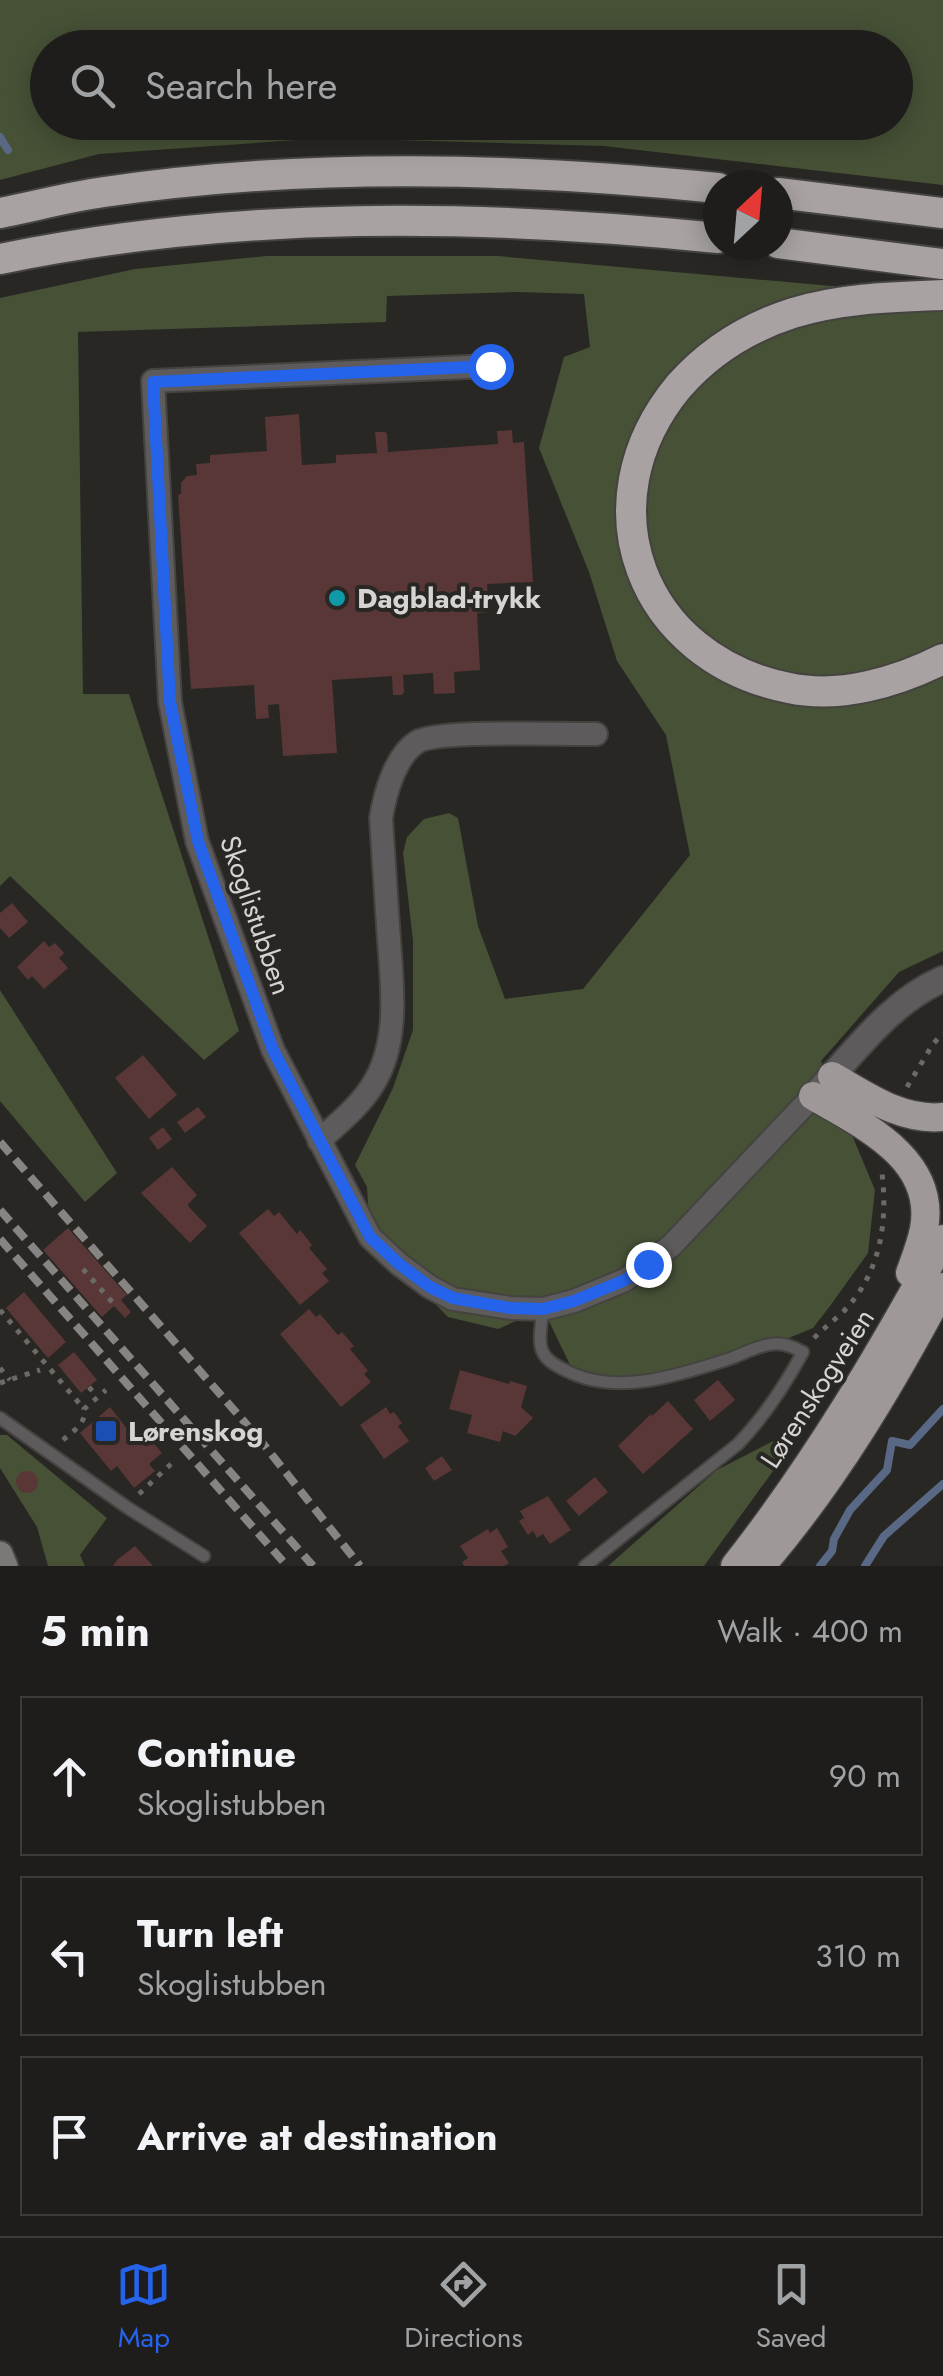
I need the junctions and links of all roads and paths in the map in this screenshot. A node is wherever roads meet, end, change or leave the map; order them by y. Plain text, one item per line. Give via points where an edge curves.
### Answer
1 (703, 187) edge
2 (793, 196) edge
3 (943, 212) edge
4 (0, 213) edge
5 (703, 236) edge
6 (793, 245) edge
7 (0, 260) edge
8 (943, 264) edge
9 (943, 296) edge
10 (490, 366) dead end
11 (943, 659) edge
12 (596, 734) dead end
13 (943, 979) edge
14 (943, 1032) edge
15 (822, 1086) junction
16 (902, 1094) dead end
17 (943, 1117) edge
18 (319, 1141) junction
19 (881, 1166) dead end
20 (943, 1240) edge
21 (83, 1270) dead end
22 (943, 1287) edge
23 (113, 1303) dead end
24 (943, 1303) edge
25 (543, 1309) junction
26 (0, 1310) edge
27 (902, 1340) junction
28 (803, 1352) junction
29 (0, 1368) edge
30 (40, 1370) dead end
31 (10, 1380) junction
32 (0, 1383) edge
33 (89, 1387) dead end
34 (106, 1390) dead end
35 (97, 1396) junction
36 (84, 1409) junction
37 (0, 1418) edge
38 (50, 1452) junction
39 (171, 1464) dead end
40 (128, 1508) junction
41 (0, 1554) edge
42 (204, 1556) dead end
43 (5, 1566) edge
44 (585, 1566) edge
45 (735, 1566) edge
46 (762, 1566) edge

1 - 4 highway via 342,170 100,192
2 - 3 highway
5 - 7 highway via 499,222 344,220 194,229
6 - 8 highway
9 - 11 highway via 865,298 790,314 708,357 669,398 645,438 630,521 638,559 665,614 694,646 739,674 792,689 846,690
10 - 18 street, Skoglistubben via 153,382 170,702 198,841 273,1050
12 - 18 street via 443,735 418,742 405,755 385,793 381,818 391,981 385,1057 373,1085
13 - 15 street via 907,1000
14 - 16 path
15 - 17 highway via 896,1112
15 - 25 street, Skoglistubben via 671,1246 625,1280
15 - 27 highway via 900,1153 921,1184 924,1228
18 - 25 street, Skoglistubben via 370,1237 399,1264 453,1298
19 - 28 path via 884,1220 876,1260 857,1295
20 - 27 highway, Lørenskogveien
21 - 23 path
22 - 27 highway, Lørenskogveien
24 - 27 highway
25 - 28 lane via 544,1356 606,1382 678,1373 772,1344
26 - 36 path
27 - 45 highway, Lørenskogveien
27 - 46 highway, Lørenskogveien via 838,1466
28 - 44 lane via 776,1401 738,1444
29 - 31 path
30 - 31 path
31 - 32 path
33 - 35 path
34 - 35 path
35 - 36 path
36 - 38 path via 83,1422
37 - 38 lane
38 - 40 lane
39 - 40 path
40 - 42 lane
41 - 43 main road

